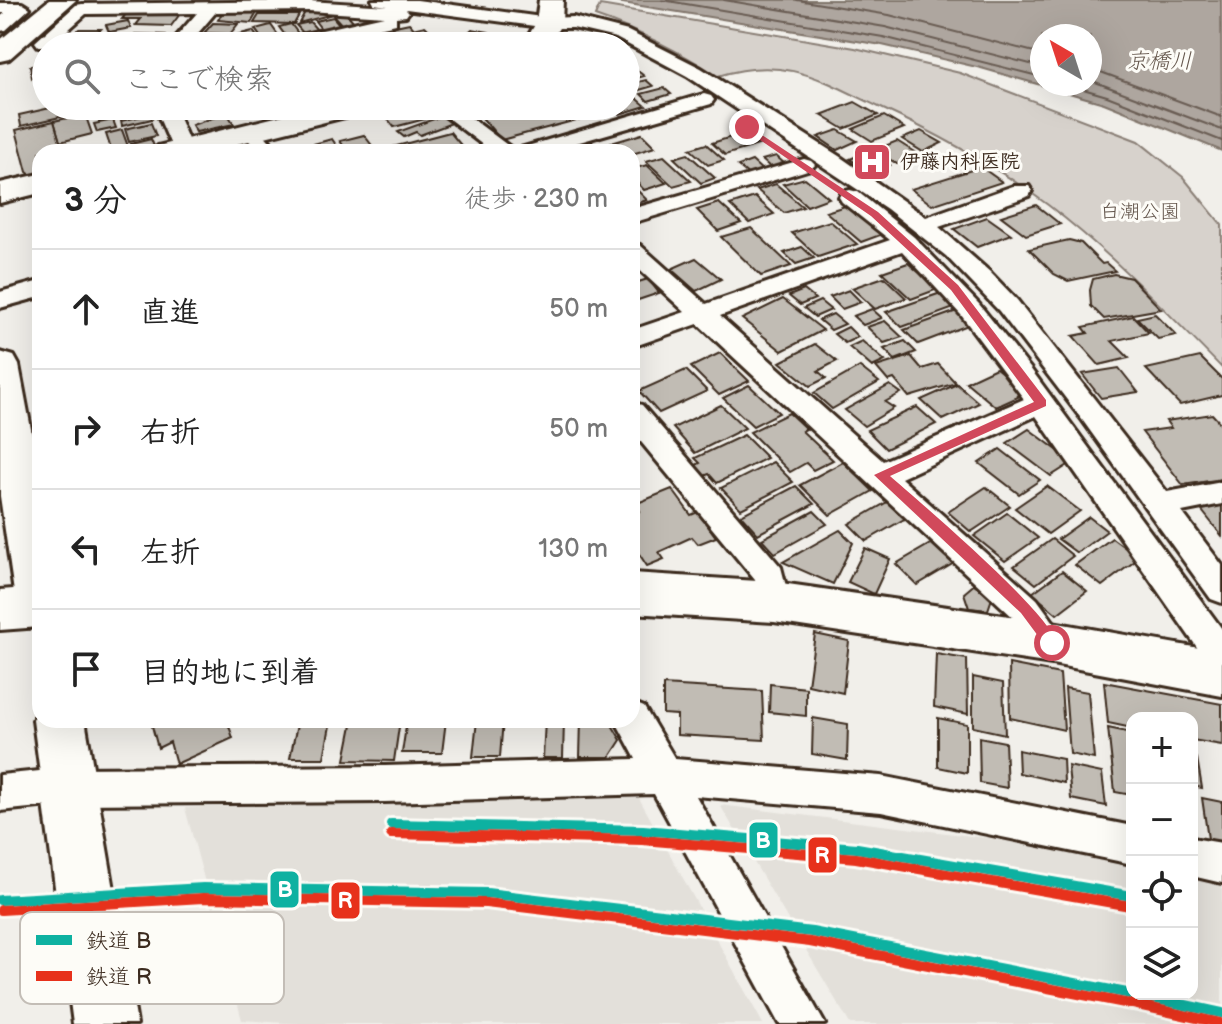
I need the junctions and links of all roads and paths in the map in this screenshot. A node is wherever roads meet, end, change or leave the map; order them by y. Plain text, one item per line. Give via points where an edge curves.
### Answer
1 (64, 0) edge
2 (380, 0) edge
3 (212, 6) junction
4 (0, 8) edge
5 (550, 9) edge
6 (403, 12) junction
7 (0, 26) edge
8 (56, 32) edge
9 (189, 32) edge
10 (337, 32) edge
11 (541, 32) edge
12 (585, 32) edge
13 (613, 32) edge
14 (640, 44) edge
15 (0, 53) edge
16 (640, 63) edge
17 (704, 100) junction
18 (640, 118) edge
19 (168, 120) edge
20 (318, 120) edge
21 (461, 120) edge
22 (634, 120) edge
23 (261, 142) edge
24 (174, 144) edge
25 (240, 144) edge
26 (494, 144) edge
27 (551, 144) edge
28 (804, 165) junction
29 (32, 185) edge
30 (1021, 191) dead end
31 (0, 193) edge
32 (640, 214) edge
33 (915, 234) junction
34 (640, 257) edge
35 (32, 291) edge
36 (0, 300) edge
37 (703, 314) junction
38 (640, 336) edge
39 (0, 365) edge
40 (1041, 403) junction
41 (640, 422) edge
42 (880, 475) junction
43 (1222, 493) edge
44 (1160, 505) junction
45 (32, 532) edge
46 (1222, 590) edge
47 (640, 594) edge
48 (774, 602) junction
49 (32, 607) edge
50 (0, 610) edge
51 (1052, 643) junction
52 (1222, 656) edge
53 (1222, 674) edge
54 (60, 728) edge
55 (638, 728) edge
56 (664, 776) junction
57 (69, 786) junction
58 (0, 793) edge
59 (1126, 844) edge
60 (1198, 858) edge
61 (1222, 863) edge
62 (88, 912) edge
63 (102, 1004) edge
64 (105, 1024) edge
65 (803, 1024) edge

1 - 15 street
2 - 5 street
3 - 6 street
3 - 8 street via 82,9
3 - 9 street
4 - 7 street via 22,8
5 - 6 street via 518,29
5 - 11 street
5 - 12 street
5 - 13 street
6 - 10 street via 391,20
14 - 33 street via 672,58
16 - 17 street
17 - 18 street
17 - 28 street
19 - 24 street
20 - 23 street
21 - 26 street
22 - 27 street
23 - 25 street
28 - 32 street
28 - 33 street via 874,214
29 - 31 street
30 - 33 street
33 - 37 street
33 - 40 street
33 - 44 street via 983,278 1091,410
34 - 37 street
35 - 36 street
37 - 38 street
37 - 42 street
39 - 45 street
40 - 42 street
40 - 52 street
41 - 48 street via 770,576
42 - 51 street via 1026,609
43 - 44 street
44 - 46 street
47 - 48 street
48 - 51 street
49 - 50 street
51 - 53 street
54 - 57 street
55 - 56 street
56 - 57 street
56 - 59 street via 881,794
56 - 65 street
57 - 58 street
57 - 62 street
60 - 61 street
63 - 64 street

